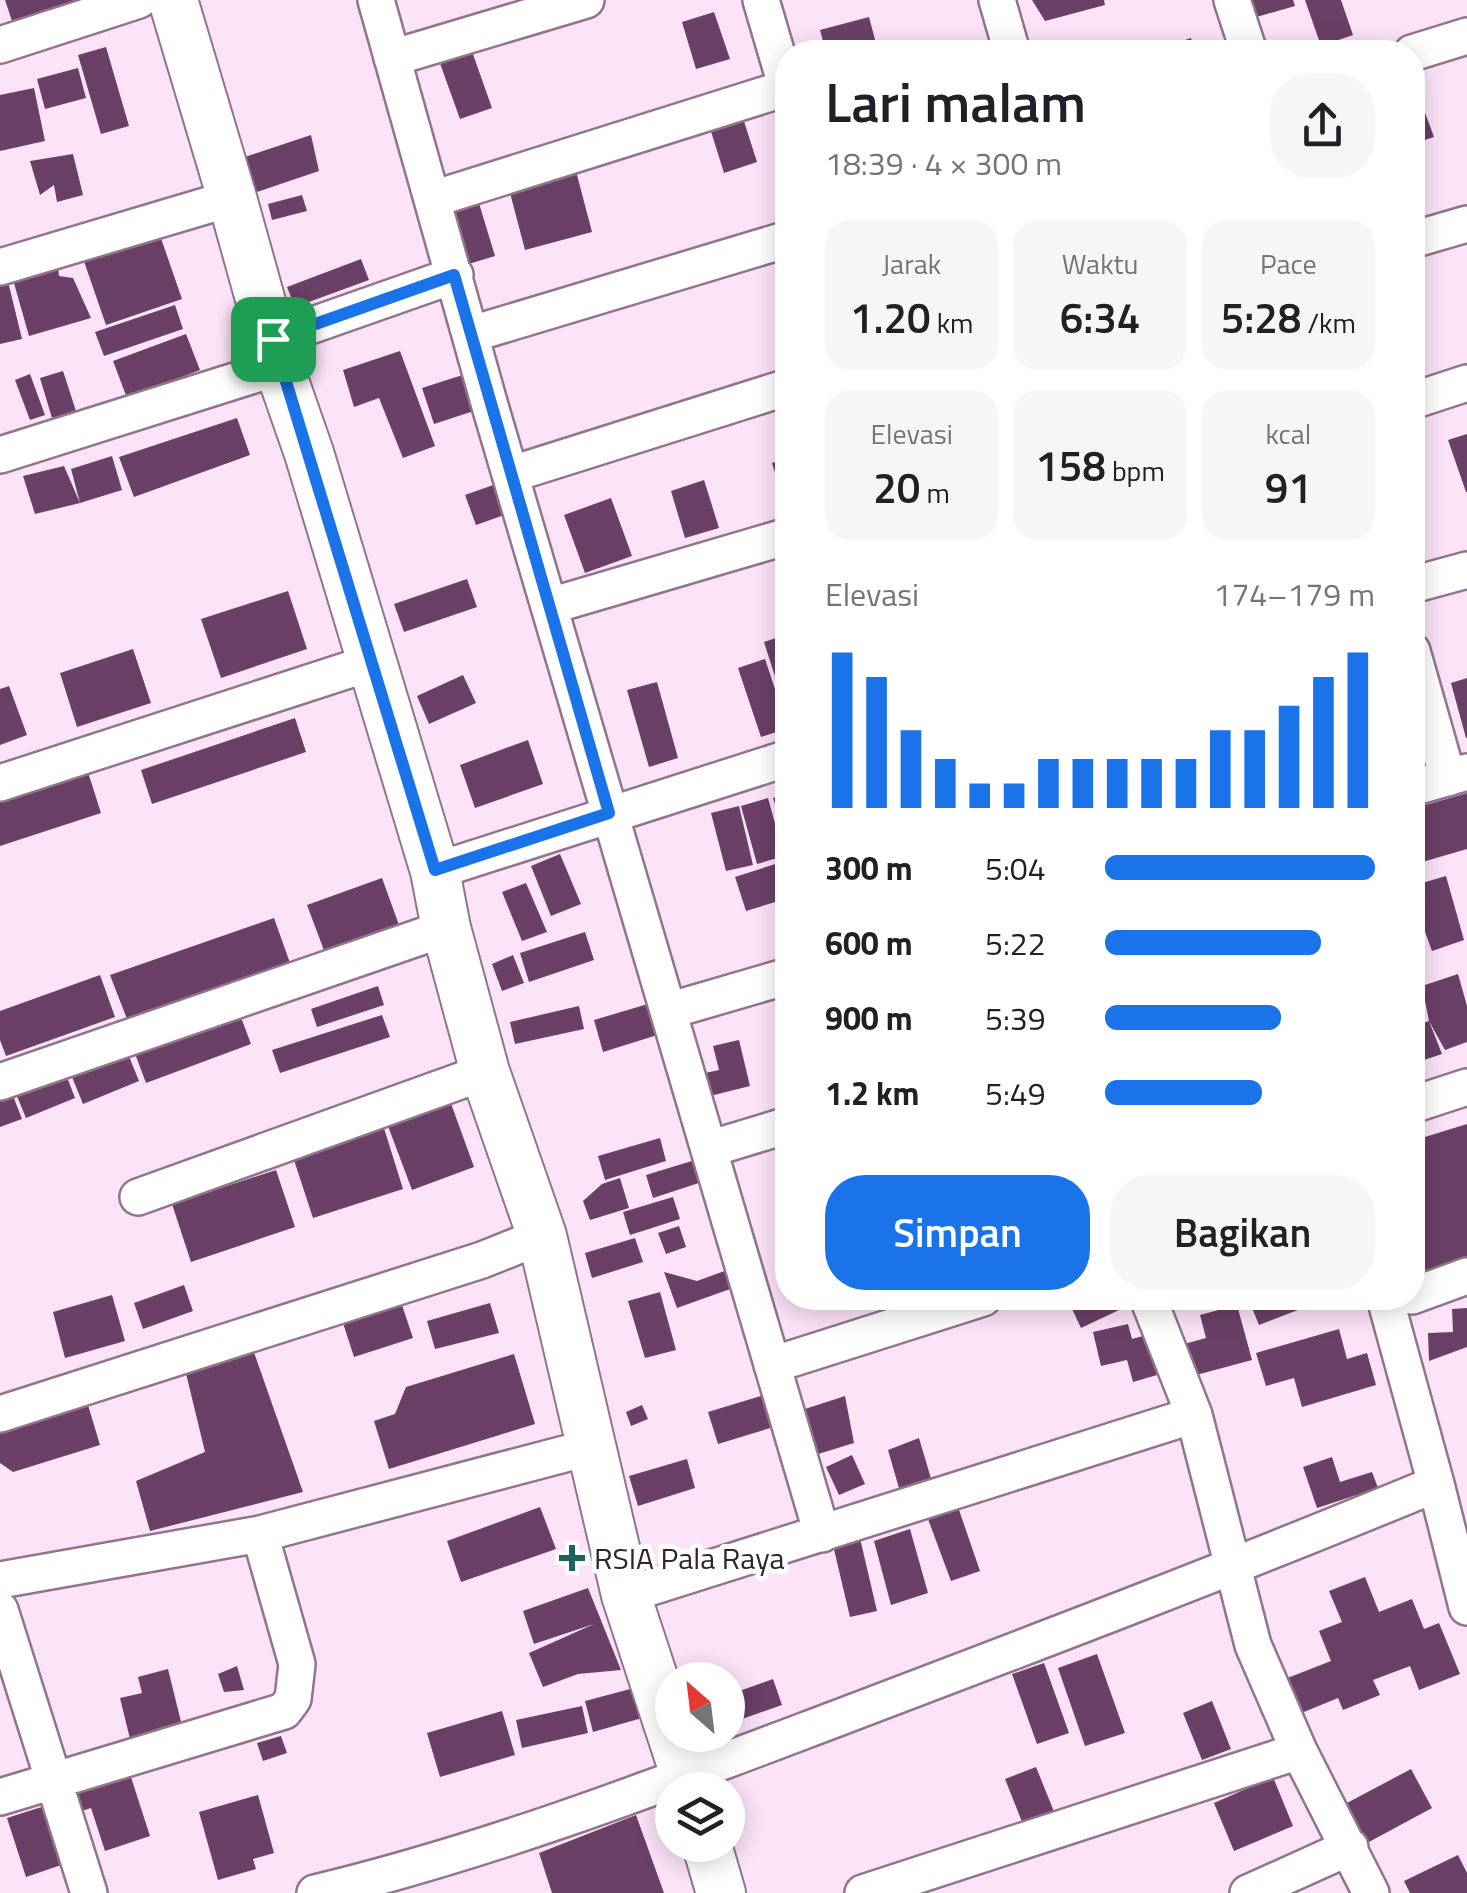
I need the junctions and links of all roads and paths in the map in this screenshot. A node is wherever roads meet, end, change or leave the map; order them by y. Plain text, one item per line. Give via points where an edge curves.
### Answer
1 (138, 0) edge
2 (172, 0) edge
3 (376, 0) edge
4 (586, 0) edge
5 (761, 0) edge
6 (997, 0) edge
7 (1232, 0) edge
8 (1467, 36) edge
9 (1009, 40) edge
10 (1245, 40) edge
11 (0, 45) edge
12 (775, 48) edge
13 (1425, 49) edge
14 (392, 58) junction
15 (775, 94) edge
16 (232, 198) junction
17 (433, 199) junction
18 (1467, 224) edge
19 (1425, 236) edge
20 (775, 243) edge
21 (0, 266) edge
22 (454, 275) junction
23 (472, 334) junction
24 (276, 353) junction
25 (1467, 384) edge
26 (775, 391) edge
27 (1425, 397) edge
28 (0, 455) edge
29 (512, 474) junction
30 (775, 540) edge
31 (1467, 570) edge
32 (1425, 581) edge
33 (550, 606) junction
34 (373, 662) junction
35 (1425, 686) edge
36 (775, 762) edge
37 (1458, 775) edge
38 (0, 783) edge
39 (1425, 784) edge
40 (609, 813) junction
41 (435, 870) junction
42 (446, 928) junction
43 (775, 980) edge
44 (668, 1011) junction
45 (485, 1072) junction
46 (0, 1082) edge
47 (1467, 1087) edge
48 (1425, 1101) edge
49 (775, 1128) edge
50 (708, 1149) junction
51 (138, 1197) dead end
52 (542, 1236) junction
53 (1467, 1276) edge
54 (1425, 1290) edge
55 (942, 1310) edge
56 (1153, 1310) edge
57 (1400, 1310) edge
58 (772, 1365) junction
59 (0, 1414) edge
60 (1194, 1415) junction
61 (591, 1447) junction
62 (1436, 1484) junction
63 (260, 1534) junction
64 (822, 1534) junction
65 (1235, 1568) junction
66 (0, 1580) edge
67 (626, 1595) junction
68 (1467, 1607) edge
69 (0, 1610) edge
70 (1299, 1751) junction
71 (684, 1772) edge
72 (716, 1772) edge
73 (53, 1779) junction
74 (655, 1792) edge
75 (0, 1797) edge
76 (1350, 1847) junction
77 (712, 1862) edge
78 (926, 1883) edge
79 (374, 1886) edge
80 (89, 1893) edge
81 (315, 1893) edge
82 (721, 1893) edge
83 (862, 1893) edge
84 (1248, 1893) edge
85 (1372, 1893) edge

1 - 11 street
2 - 16 main road
3 - 14 street
4 - 14 street
5 - 12 street
6 - 9 street
7 - 10 street
8 - 13 street
14 - 17 street
15 - 17 street
16 - 21 street
16 - 24 main road
17 - 22 street
18 - 19 street
20 - 23 street
22 - 23 street
22 - 24 street
23 - 29 street
24 - 28 street
24 - 34 main road
25 - 27 street
26 - 29 street
29 - 33 street
30 - 33 street
31 - 32 street
33 - 40 street
34 - 38 street
34 - 41 main road
35 - 37 street
36 - 40 street
37 - 39 street
40 - 41 street
40 - 44 street
41 - 42 main road
42 - 45 main road
42 - 46 street
43 - 44 street
44 - 50 street
45 - 51 street
45 - 52 main road
47 - 48 street
49 - 50 street
50 - 58 street
52 - 59 street
52 - 61 main road
53 - 54 street
55 - 58 street
56 - 60 street
57 - 62 street
58 - 64 street
60 - 64 street
60 - 65 street
61 - 63 street
61 - 67 main road
62 - 65 street
62 - 68 street
63 - 66 street
63 - 73 street via 296,1664 293,1699 284,1711
64 - 67 street
65 - 70 street via 1254,1646
65 - 72 street
67 - 71 main road
69 - 73 street
70 - 76 street
70 - 78 street
73 - 75 street
73 - 80 street
74 - 79 street
76 - 84 street
76 - 85 street
77 - 82 main road
78 - 83 street
79 - 81 street

